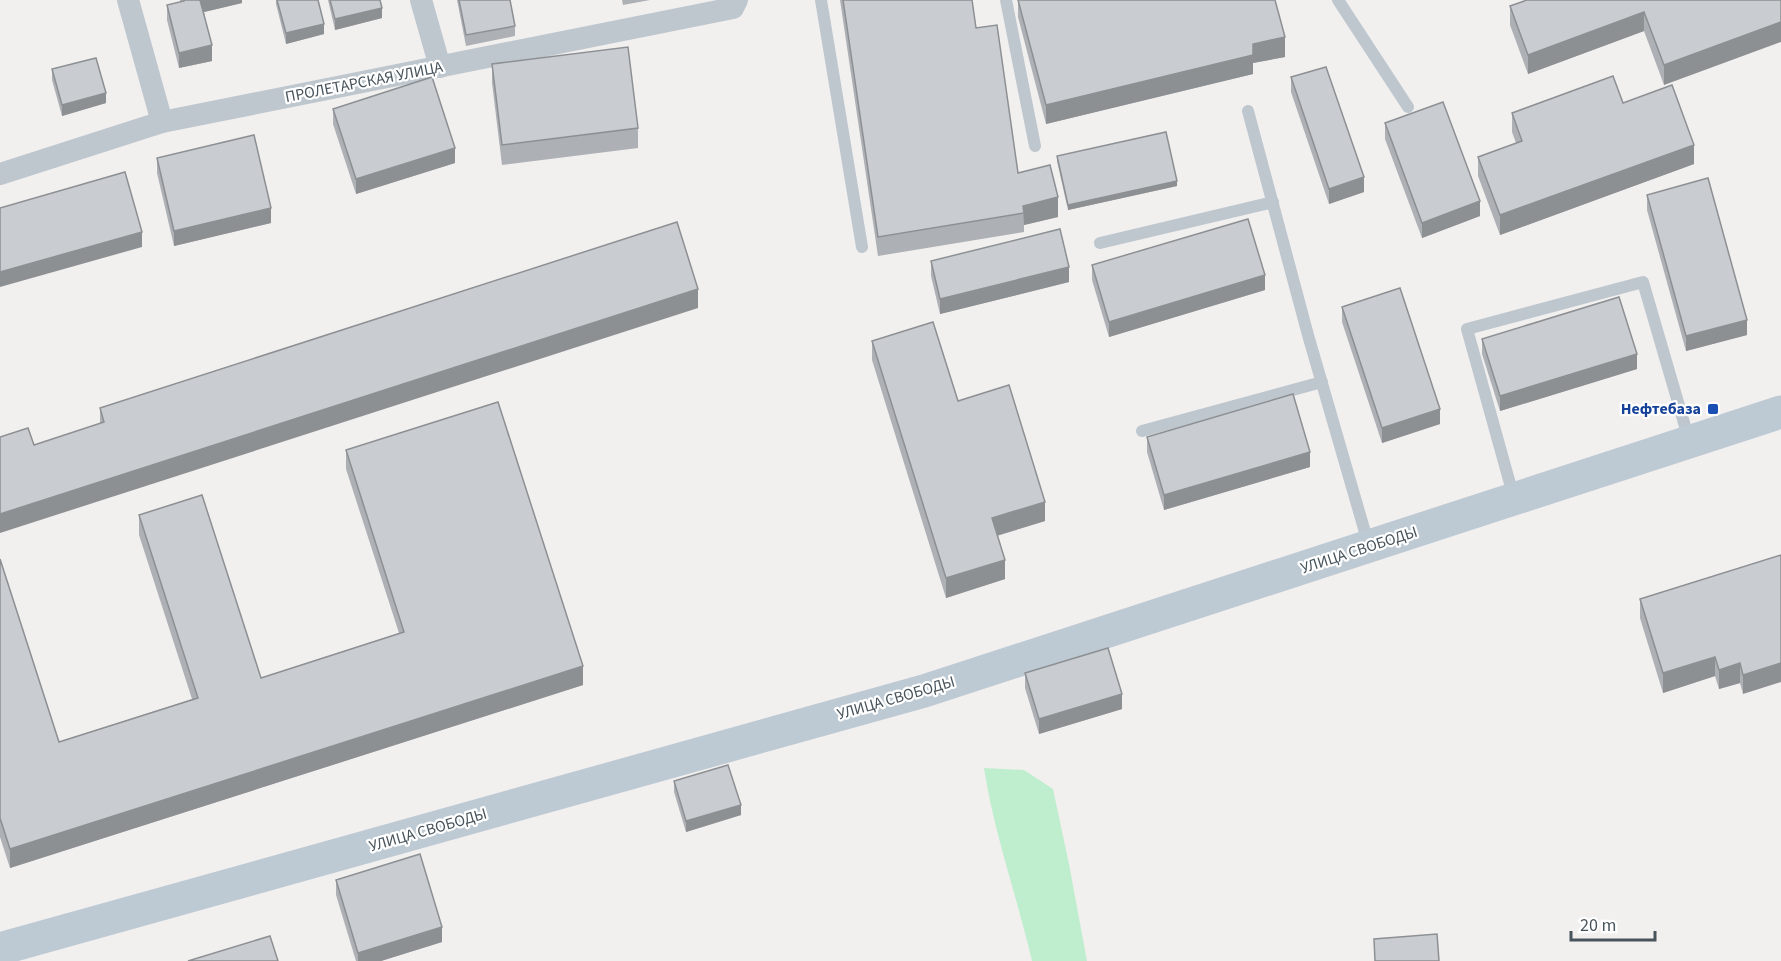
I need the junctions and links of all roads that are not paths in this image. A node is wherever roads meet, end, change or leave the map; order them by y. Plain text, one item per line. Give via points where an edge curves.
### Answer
1 (128, 0) edge
2 (421, 0) edge
3 (821, 0) edge
4 (1006, 0) edge
5 (1338, 0) edge
6 (735, 4) edge
7 (440, 67) junction
8 (1408, 107) dead end
9 (1248, 111) dead end
10 (162, 122) junction
11 (1035, 146) dead end
12 (0, 174) edge
13 (1273, 202) junction
14 (1100, 243) dead end
15 (862, 247) dead end
16 (1322, 382) junction
17 (1781, 412) edge
18 (1142, 431) dead end
19 (1689, 442) junction
20 (1514, 499) junction
21 (1369, 547) junction
22 (0, 949) edge

1 - 10 street
2 - 7 street
3 - 15 lane
4 - 11 lane
5 - 8 lane
6 - 7 street, ПРОЛЕТАРСКАЯ УЛИЦА
7 - 10 street, ПРОЛЕТАРСКАЯ УЛИЦА
9 - 13 lane
10 - 12 street, ПРОЛЕТАРСКАЯ УЛИЦА
13 - 14 lane
13 - 16 lane
16 - 18 lane
16 - 21 lane
17 - 19 main road, УЛИЦА СВОБОДЫ
19 - 20 main road, УЛИЦА СВОБОДЫ
19 - 20 lane via 1643,282 1467,330
20 - 21 main road, УЛИЦА СВОБОДЫ
21 - 22 main road, УЛИЦА СВОБОДЫ via 924,691

